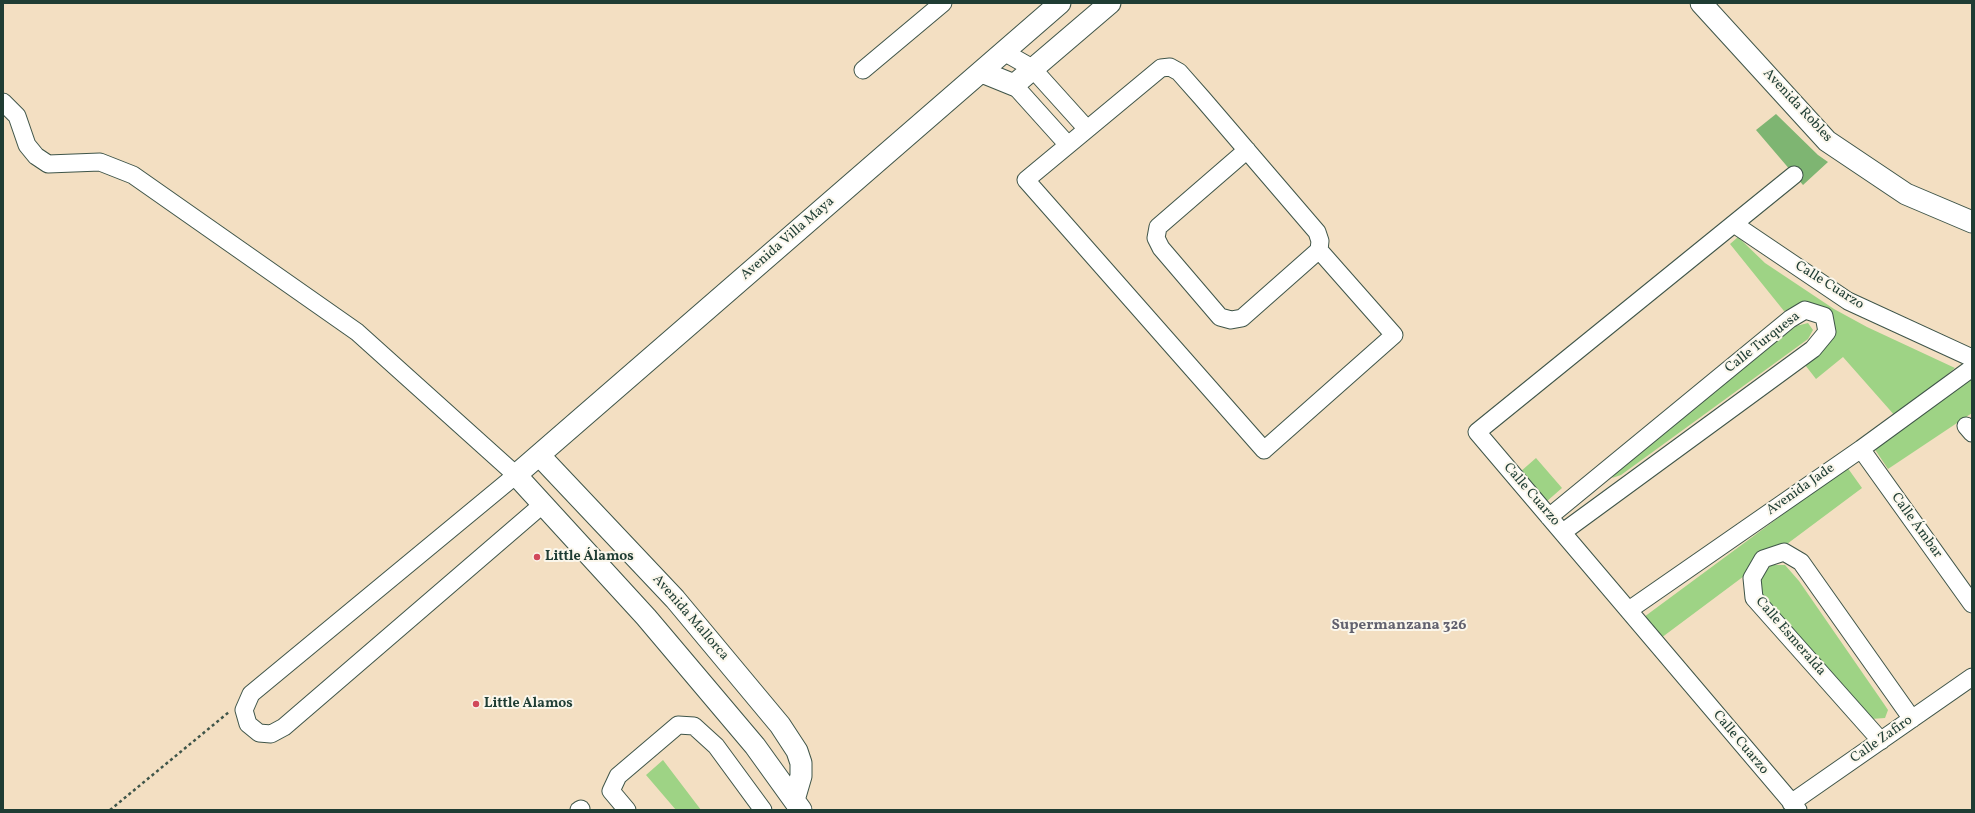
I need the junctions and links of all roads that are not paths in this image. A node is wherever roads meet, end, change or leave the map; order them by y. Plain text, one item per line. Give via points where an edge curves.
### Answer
1 (943, 3) edge
2 (1060, 3) edge
3 (1110, 3) edge
4 (1701, 3) edge
5 (1004, 52) junction
6 (1032, 68) junction
7 (864, 70) dead end
8 (982, 72) junction
9 (1014, 85) junction
10 (3, 102) edge
11 (1087, 129) junction
12 (1068, 145) junction
13 (1247, 150) junction
14 (1794, 175) dead end
15 (1972, 222) edge
16 (1734, 224) junction
17 (1318, 250) junction
18 (1972, 358) edge
19 (1972, 368) edge
20 (1861, 449) junction
21 (539, 455) junction
22 (516, 476) junction
23 (542, 505) junction
24 (1550, 517) junction
25 (1563, 532) junction
26 (1972, 604) edge
27 (1629, 610) junction
28 (1972, 677) edge
29 (1912, 719) junction
30 (1881, 741) junction
31 (797, 805) edge
32 (1794, 806) edge
33 (627, 810) edge
34 (763, 810) edge

1 - 7 street
2 - 5 main road, Avenida Villa Maya
3 - 6 main road
4 - 15 main road, Avenida Robles via 1827,141 1906,194
5 - 6 street
5 - 8 main road, Avenida Villa Maya
6 - 9 main road
6 - 11 street
8 - 9 main road
8 - 21 main road, Avenida Villa Maya
9 - 12 street
10 - 22 street via 17,116 27,146 36,156 48,164 100,162 134,175 357,332
11 - 12 street
11 - 13 street via 1161,68 1170,66 1179,72
12 - 17 street via 1026,180 1264,450 1394,335
13 - 17 street via 1317,232 1320,241
13 - 17 street via 1158,227 1156,238 1161,248 1220,317 1231,320 1242,318
14 - 16 street, Calle Cuarzo
16 - 18 street, Calle Cuarzo via 1848,301
16 - 24 street, Calle Cuarzo via 1477,432
19 - 20 street, Avenida Jade
20 - 26 street, Calle Ámbar
20 - 27 street, Avenida Jade
21 - 22 main road, Avenida Villa Maya
21 - 31 main road, Avenida Mallorca via 675,599 780,726 798,751 801,763
22 - 23 main road, Avenida Mallorca
22 - 23 street via 251,694 244,710 248,724 259,733 271,734 284,727
23 - 31 main road, Avenida Mallorca via 651,623 755,746
24 - 25 street, Calle Cuarzo
24 - 25 street, Calle Turquesa via 1790,319 1805,310 1824,316 1827,332 1813,348
25 - 27 street, Calle Cuarzo
27 - 32 street, Calle Cuarzo
28 - 29 street, Calle Zafiro
29 - 30 street, Calle Zafiro
29 - 30 street, Calle Esmeralda via 1801,562 1784,552 1763,559 1752,578 1754,598
30 - 32 street, Calle Zafiro
33 - 34 street via 611,792 618,776 678,725 694,726 716,746

